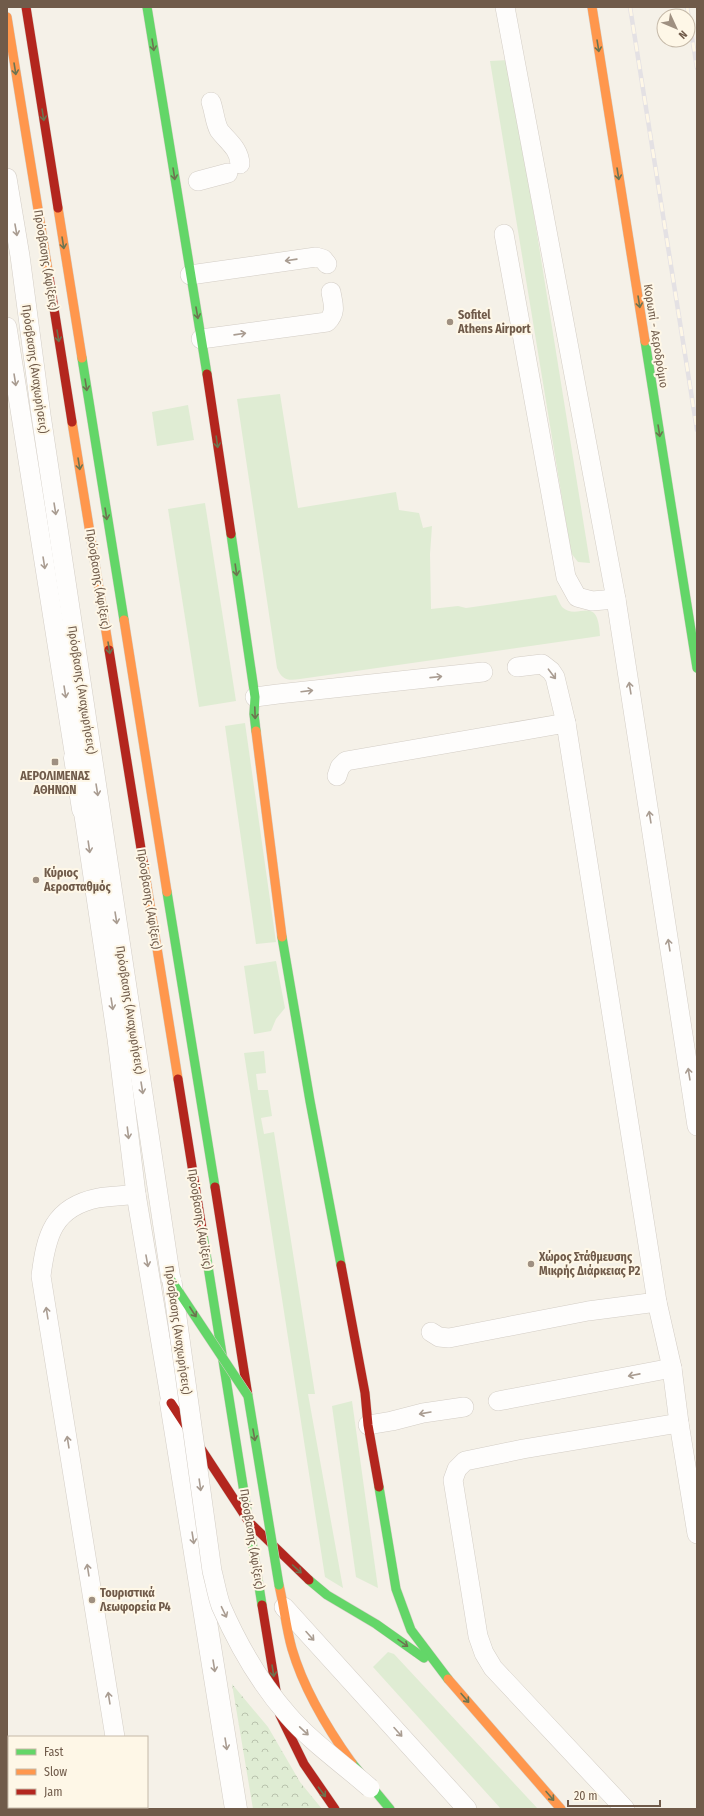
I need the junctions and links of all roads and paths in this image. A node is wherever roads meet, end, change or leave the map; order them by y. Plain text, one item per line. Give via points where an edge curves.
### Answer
1 (26, 7) edge
2 (147, 7) edge
3 (505, 7) edge
4 (592, 7) edge
5 (7, 17) edge
6 (211, 102) dead end
7 (7, 178) edge
8 (198, 181) dead end
9 (504, 234) dead end
10 (327, 264) dead end
11 (190, 275) junction
12 (331, 292) dead end
13 (7, 327) edge
14 (201, 339) junction
15 (616, 599) junction
16 (518, 667) dead end
17 (697, 668) edge
18 (483, 672) dead end
19 (255, 697) junction
20 (566, 723) junction
21 (76, 758) joint
22 (337, 776) dead end
23 (83, 809) joint
24 (697, 1126) edge
25 (136, 1194) junction
26 (171, 1280) junction
27 (657, 1302) junction
28 (431, 1332) dead end
29 (672, 1368) junction
30 (248, 1396) junction
31 (498, 1401) dead end
32 (171, 1403) junction
33 (464, 1407) dead end
34 (679, 1423) junction
35 (368, 1425) junction
36 (249, 1522) junction
37 (697, 1534) edge
38 (284, 1607) junction
39 (440, 1668) junction
40 (115, 1736) edge
41 (370, 1788) junction
42 (236, 1809) edge
43 (335, 1809) edge
44 (390, 1809) edge
45 (467, 1809) edge
46 (561, 1809) edge
47 (625, 1809) edge

1 -> 30 main road
2 -> 11 main road
3 - 15 lane
4 -> 17 main road, Κορωπί - Αεροδρόμιο
5 -> 36 main road, Πρόσβασης (Αφίξεις)
6 - 8 lane via 219,129 237,152 234,168
7 -> 26 lane, Πρόσβασης (Αναχωρήσεις)
9 - 15 lane via 566,577 577,597 592,601
10 -> 11 lane via 323,259 316,257
11 -> 14 main road
14 -> 12 lane via 327,322 334,310
13 -> 21 lane
14 -> 19 main road
24 -> 15 lane
16 -> 20 lane via 542,664 551,671
19 -> 18 lane
19 -> 35 main road via 254,714 284,950 365,1393
20 - 22 lane via 346,760
20 - 27 lane
21 - 23 street
23 -> 25 lane via 117,1039
25 -> 32 lane
40 -> 25 lane via 42,1276 49,1234 65,1214 82,1203 98,1198
26 -> 30 main road, bridge
26 -> 41 lane, Πρόσβασης (Αναχωρήσεις), bridge via 212,1571 221,1605 246,1656 288,1716
27 - 28 lane via 588,1311 449,1338 439,1337
27 - 29 lane
29 -> 31 lane
29 - 34 lane
30 -> 38 main road, bridge
32 - 36 main road
32 -> 42 street
33 -> 35 lane
34 - 37 lane
34 - 47 lane via 465,1461 456,1469 453,1480 478,1636 484,1653 493,1668
35 - 39 main road via 396,1589 410,1630
36 -> 39 main road via 299,1571 328,1595
36 -> 43 main road, Πρόσβασης (Αφίξεις) via 280,1715 292,1745 310,1776
38 - 41 main road, bridge via 293,1648 306,1684 328,1727
38 -> 45 lane
39 -> 46 main road
41 - 44 main road

